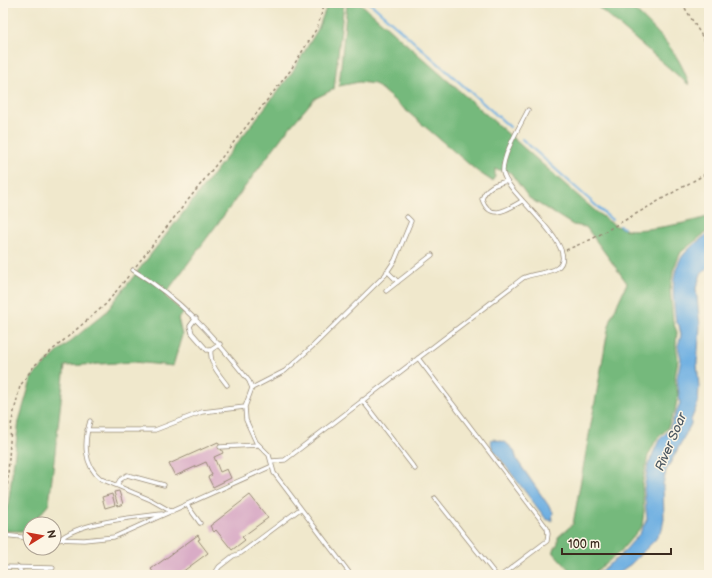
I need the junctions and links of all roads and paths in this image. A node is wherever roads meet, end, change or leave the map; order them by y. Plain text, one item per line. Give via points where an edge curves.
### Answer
1 (325, 3) edge
2 (684, 8) dead end
3 (709, 48) edge
4 (528, 110) dead end
5 (709, 172) edge
6 (507, 181) junction
7 (522, 201) junction
8 (407, 217) dead end
9 (562, 251) junction
10 (432, 255) dead end
11 (133, 270) junction
12 (387, 271) junction
13 (398, 282) junction
14 (386, 291) dead end
15 (196, 318) junction
16 (220, 344) junction
17 (211, 350) junction
18 (418, 358) junction
19 (227, 385) dead end
20 (252, 388) junction
21 (362, 400) junction
22 (245, 407) junction
23 (90, 421) dead end
24 (88, 430) junction
25 (258, 445) junction
26 (220, 447) dead end
27 (272, 461) junction
28 (272, 466) junction
29 (415, 469) dead end
30 (117, 485) junction
31 (164, 485) dead end
32 (435, 498) dead end
33 (3, 502) edge
34 (187, 505) junction
35 (300, 508) junction
36 (172, 512) junction
37 (165, 514) junction
38 (200, 524) dead end
39 (3, 535) edge
40 (22, 537) edge
41 (62, 538) edge
42 (62, 540) edge
43 (3, 567) edge
44 (18, 567) junction
45 (53, 568) dead end
46 (23, 575) edge
47 (214, 575) edge
48 (351, 575) edge
49 (496, 575) edge
50 (502, 575) edge

1 - 11 path via 317,28 290,72
2 - 3 path
4 - 6 lane via 504,160 503,174
5 - 9 path via 592,239
6 - 7 lane
6 - 7 lane via 485,192 482,199 486,208 495,212 502,211
7 - 9 lane via 556,239
8 - 12 lane via 411,221 395,260
9 - 18 lane via 562,262 557,268 523,278
10 - 13 lane
11 - 15 lane via 165,290
11 - 33 path via 106,304 35,365 20,386 11,425 7,492
12 - 13 lane
12 - 20 lane via 285,371
13 - 14 lane
15 - 16 lane
15 - 17 lane via 190,326 192,333 207,350
16 - 17 lane
16 - 20 lane via 250,381
17 - 19 lane via 212,364
18 - 21 lane
18 - 50 lane via 547,528 547,541
20 - 22 lane
21 - 27 lane via 285,460
21 - 29 lane
22 - 24 lane via 202,412 155,430
22 - 25 lane via 246,420
23 - 24 lane
24 - 30 lane via 87,456 92,469 102,479
25 - 26 lane
25 - 27 lane
27 - 28 lane
28 - 34 lane
28 - 35 lane
30 - 31 lane via 127,475
30 - 36 lane
32 - 49 lane
34 - 36 lane
34 - 38 lane
35 - 47 lane via 241,553 233,556 219,567
35 - 48 lane
36 - 37 lane
37 - 41 lane via 103,522
37 - 42 lane via 114,536
39 - 40 lane
43 - 44 lane
44 - 45 lane
44 - 46 lane

